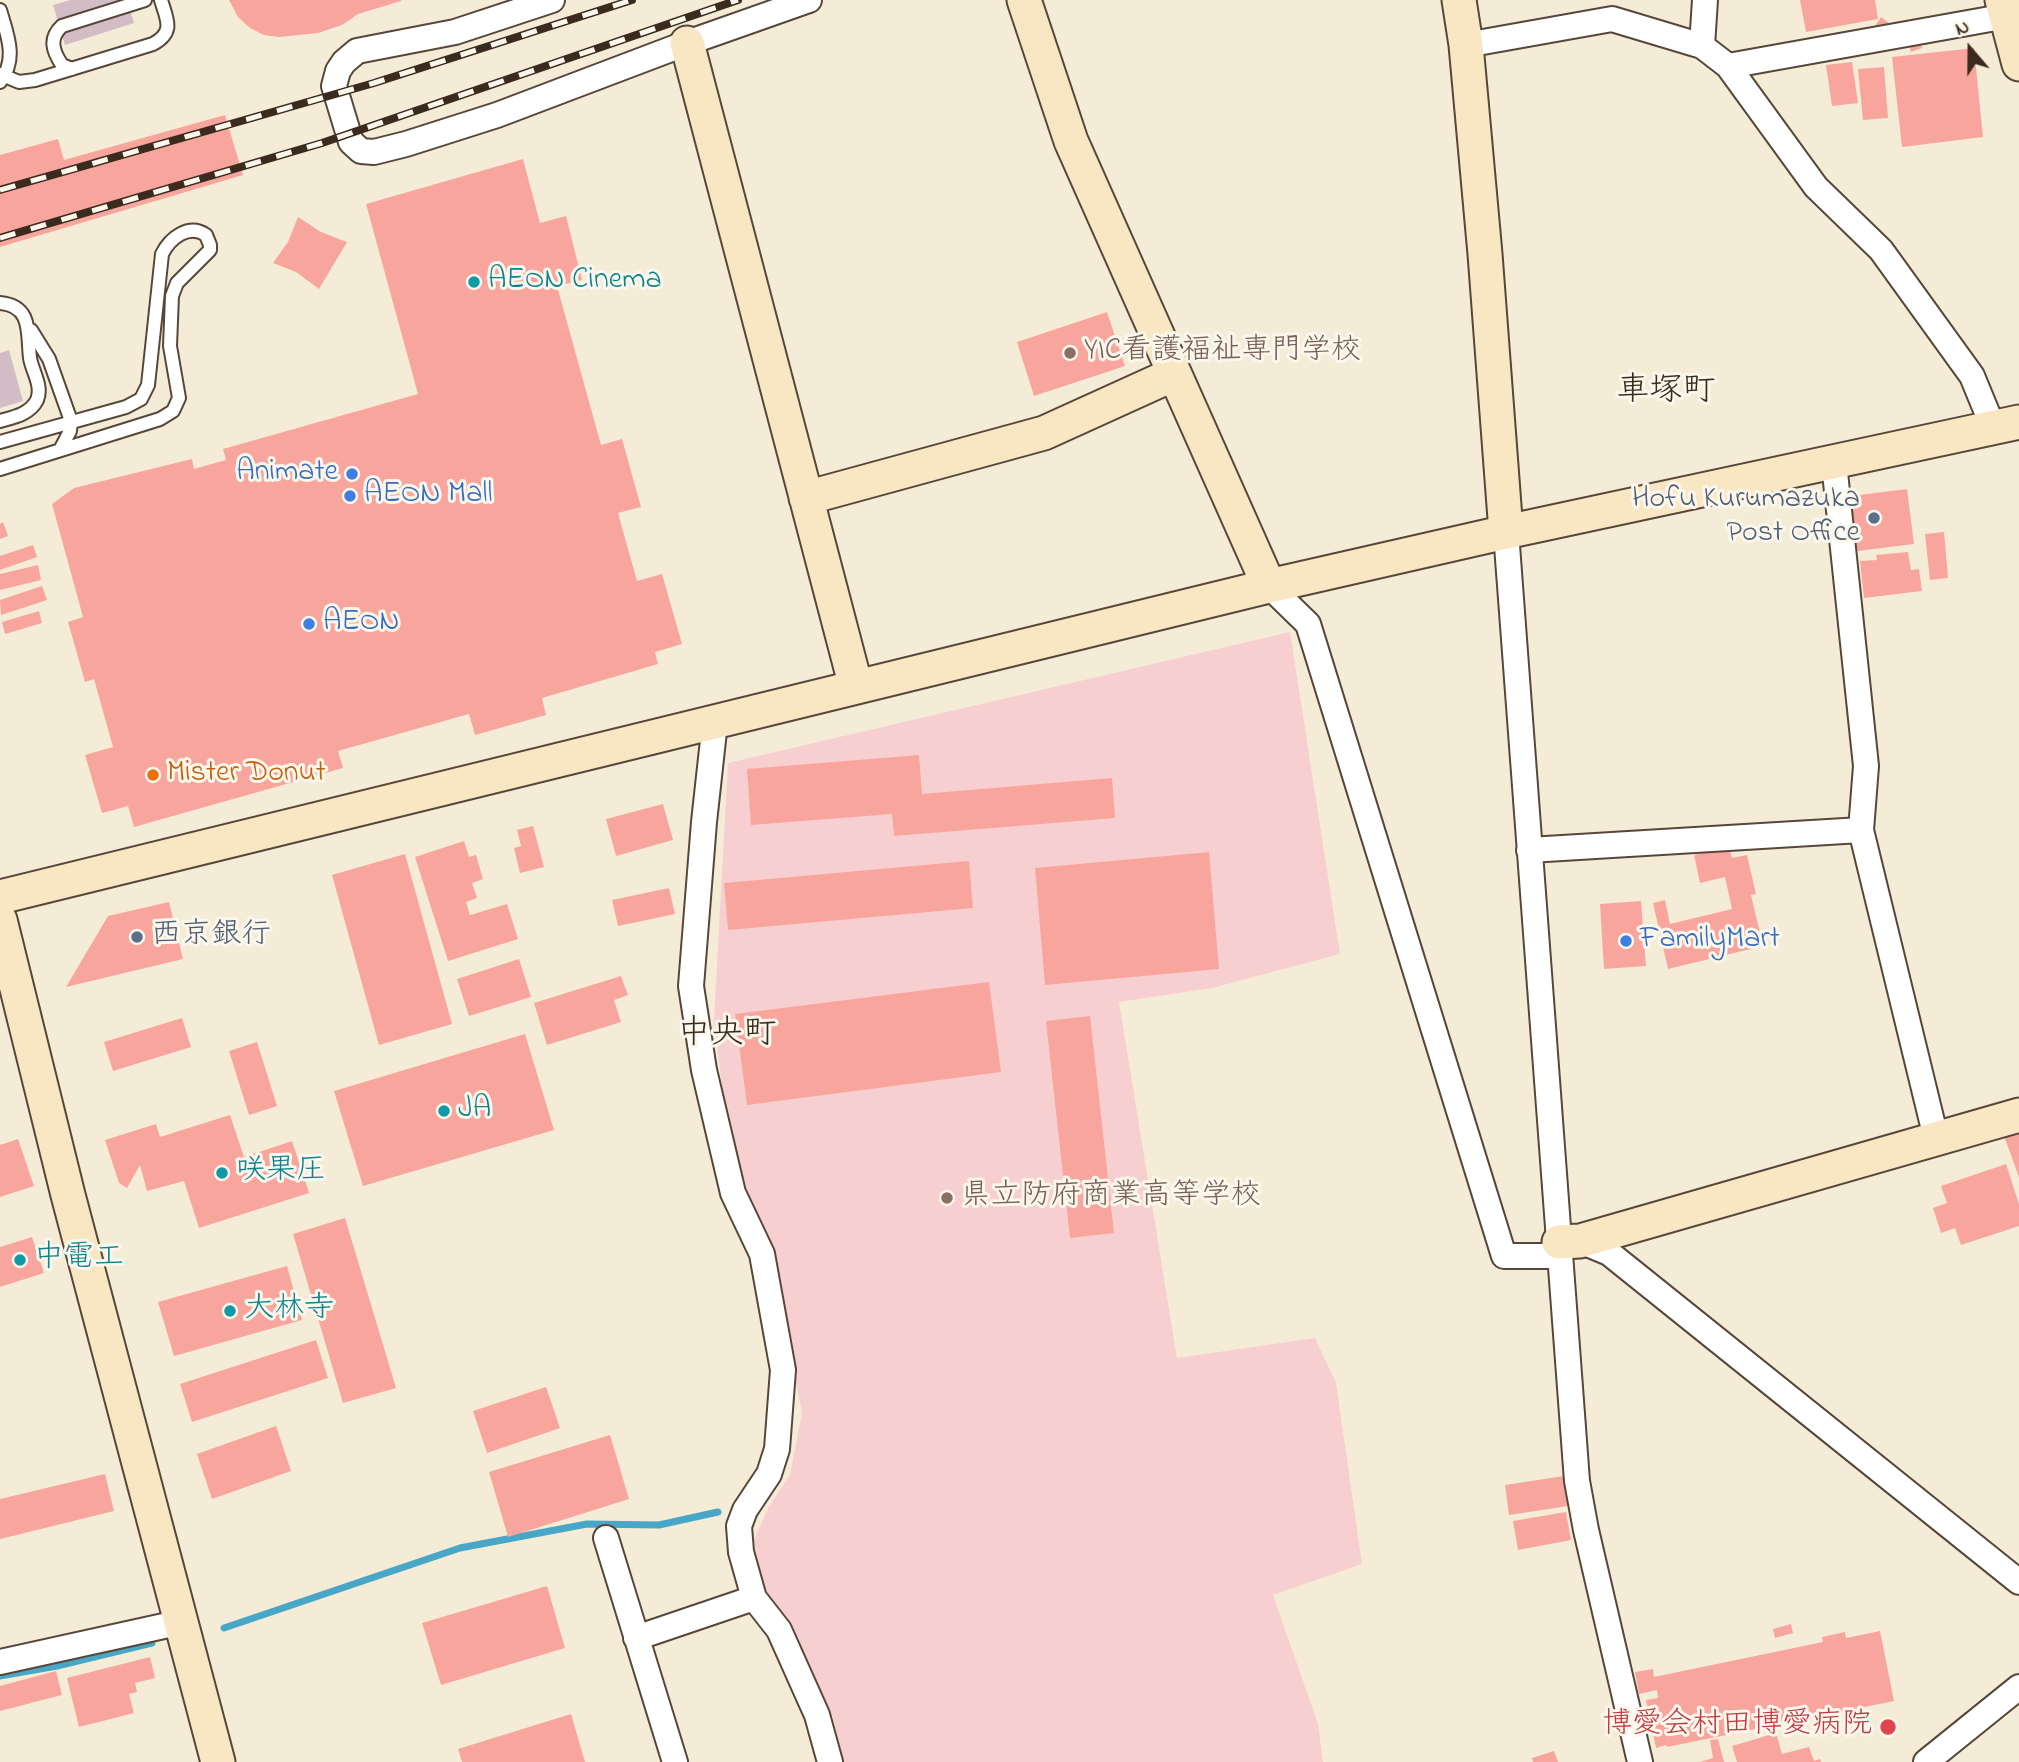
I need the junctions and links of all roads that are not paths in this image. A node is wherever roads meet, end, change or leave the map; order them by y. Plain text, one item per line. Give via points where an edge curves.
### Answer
1 (146, 0) edge
2 (551, 0) edge
3 (809, 0) edge
4 (1024, 0) edge
5 (1459, 0) edge
6 (1705, 0) edge
7 (162, 4) edge
8 (2005, 8) edge
9 (0, 10) edge
10 (687, 43) junction
11 (1466, 45) junction
12 (1702, 46) junction
13 (2019, 64) edge
14 (1728, 66) junction
15 (72, 69) junction
16 (1, 78) edge
17 (0, 303) edge
18 (29, 327) junction
19 (1174, 374) junction
20 (0, 408) edge
21 (6, 419) edge
22 (71, 421) junction
23 (2006, 425) edge
24 (0, 442) edge
25 (60, 450) junction
26 (1834, 463) junction
27 (0, 469) edge
28 (806, 498) junction
29 (1506, 532) junction
30 (1269, 586) junction
31 (856, 687) junction
32 (715, 722) junction
33 (1861, 830) junction
34 (1529, 850) junction
35 (0, 897) edge
36 (0, 920) edge
37 (2019, 1115) edge
38 (1936, 1138) junction
39 (1566, 1246) junction
40 (606, 1538) dead end
41 (2019, 1582) edge
42 (754, 1598) junction
43 (182, 1622) junction
44 (636, 1638) junction
45 (0, 1662) edge
46 (2019, 1687) edge
47 (218, 1762) edge
48 (675, 1762) edge
49 (830, 1762) edge
50 (1640, 1762) edge
51 (1926, 1762) edge

1 - 7 lane
1 - 15 lane via 62,26 54,33 52,44 61,65
2 - 10 street via 455,33 357,51 338,71 334,86 351,142 361,151 374,152 406,144
3 - 10 street
4 - 19 street via 1071,141
5 - 11 street
6 - 12 street
7 - 15 lane via 169,25 159,41
8 - 13 street
8 - 14 street
9 - 16 lane via 11,55
10 - 28 street
11 - 12 street via 1612,19
11 - 29 street
12 - 14 street
14 - 23 street via 1816,187 1881,250
15 - 16 lane via 35,80
17 - 18 lane via 15,307
18 - 21 lane via 30,360 39,391 31,408
18 - 22 lane via 49,359
19 - 28 street via 1044,433
19 - 30 street
20 - 21 lane
22 - 24 lane
22 - 25 lane via 71,431
22 - 25 lane via 126,407 146,392 162,254 174,238 189,231 202,232 209,239 210,250 177,283 172,296 170,346 178,390 173,411
23 - 26 street
25 - 27 lane
26 - 29 street
26 - 33 street via 1866,766
28 - 31 street
29 - 30 street
29 - 34 street
30 - 31 street
30 - 39 street via 1308,624 1504,1256
31 - 32 street
32 - 35 street
32 - 42 street via 691,986 704,1070 730,1181 762,1254 783,1370 777,1449 769,1474 739,1526
33 - 34 street
33 - 38 street
34 - 39 street
36 - 43 street
37 - 38 street
38 - 39 street
39 - 41 street via 1609,1253
39 - 50 street via 1577,1481
40 - 44 street
42 - 44 street
42 - 49 street via 779,1630 817,1715
43 - 45 street
43 - 47 street
44 - 48 street
46 - 51 street

